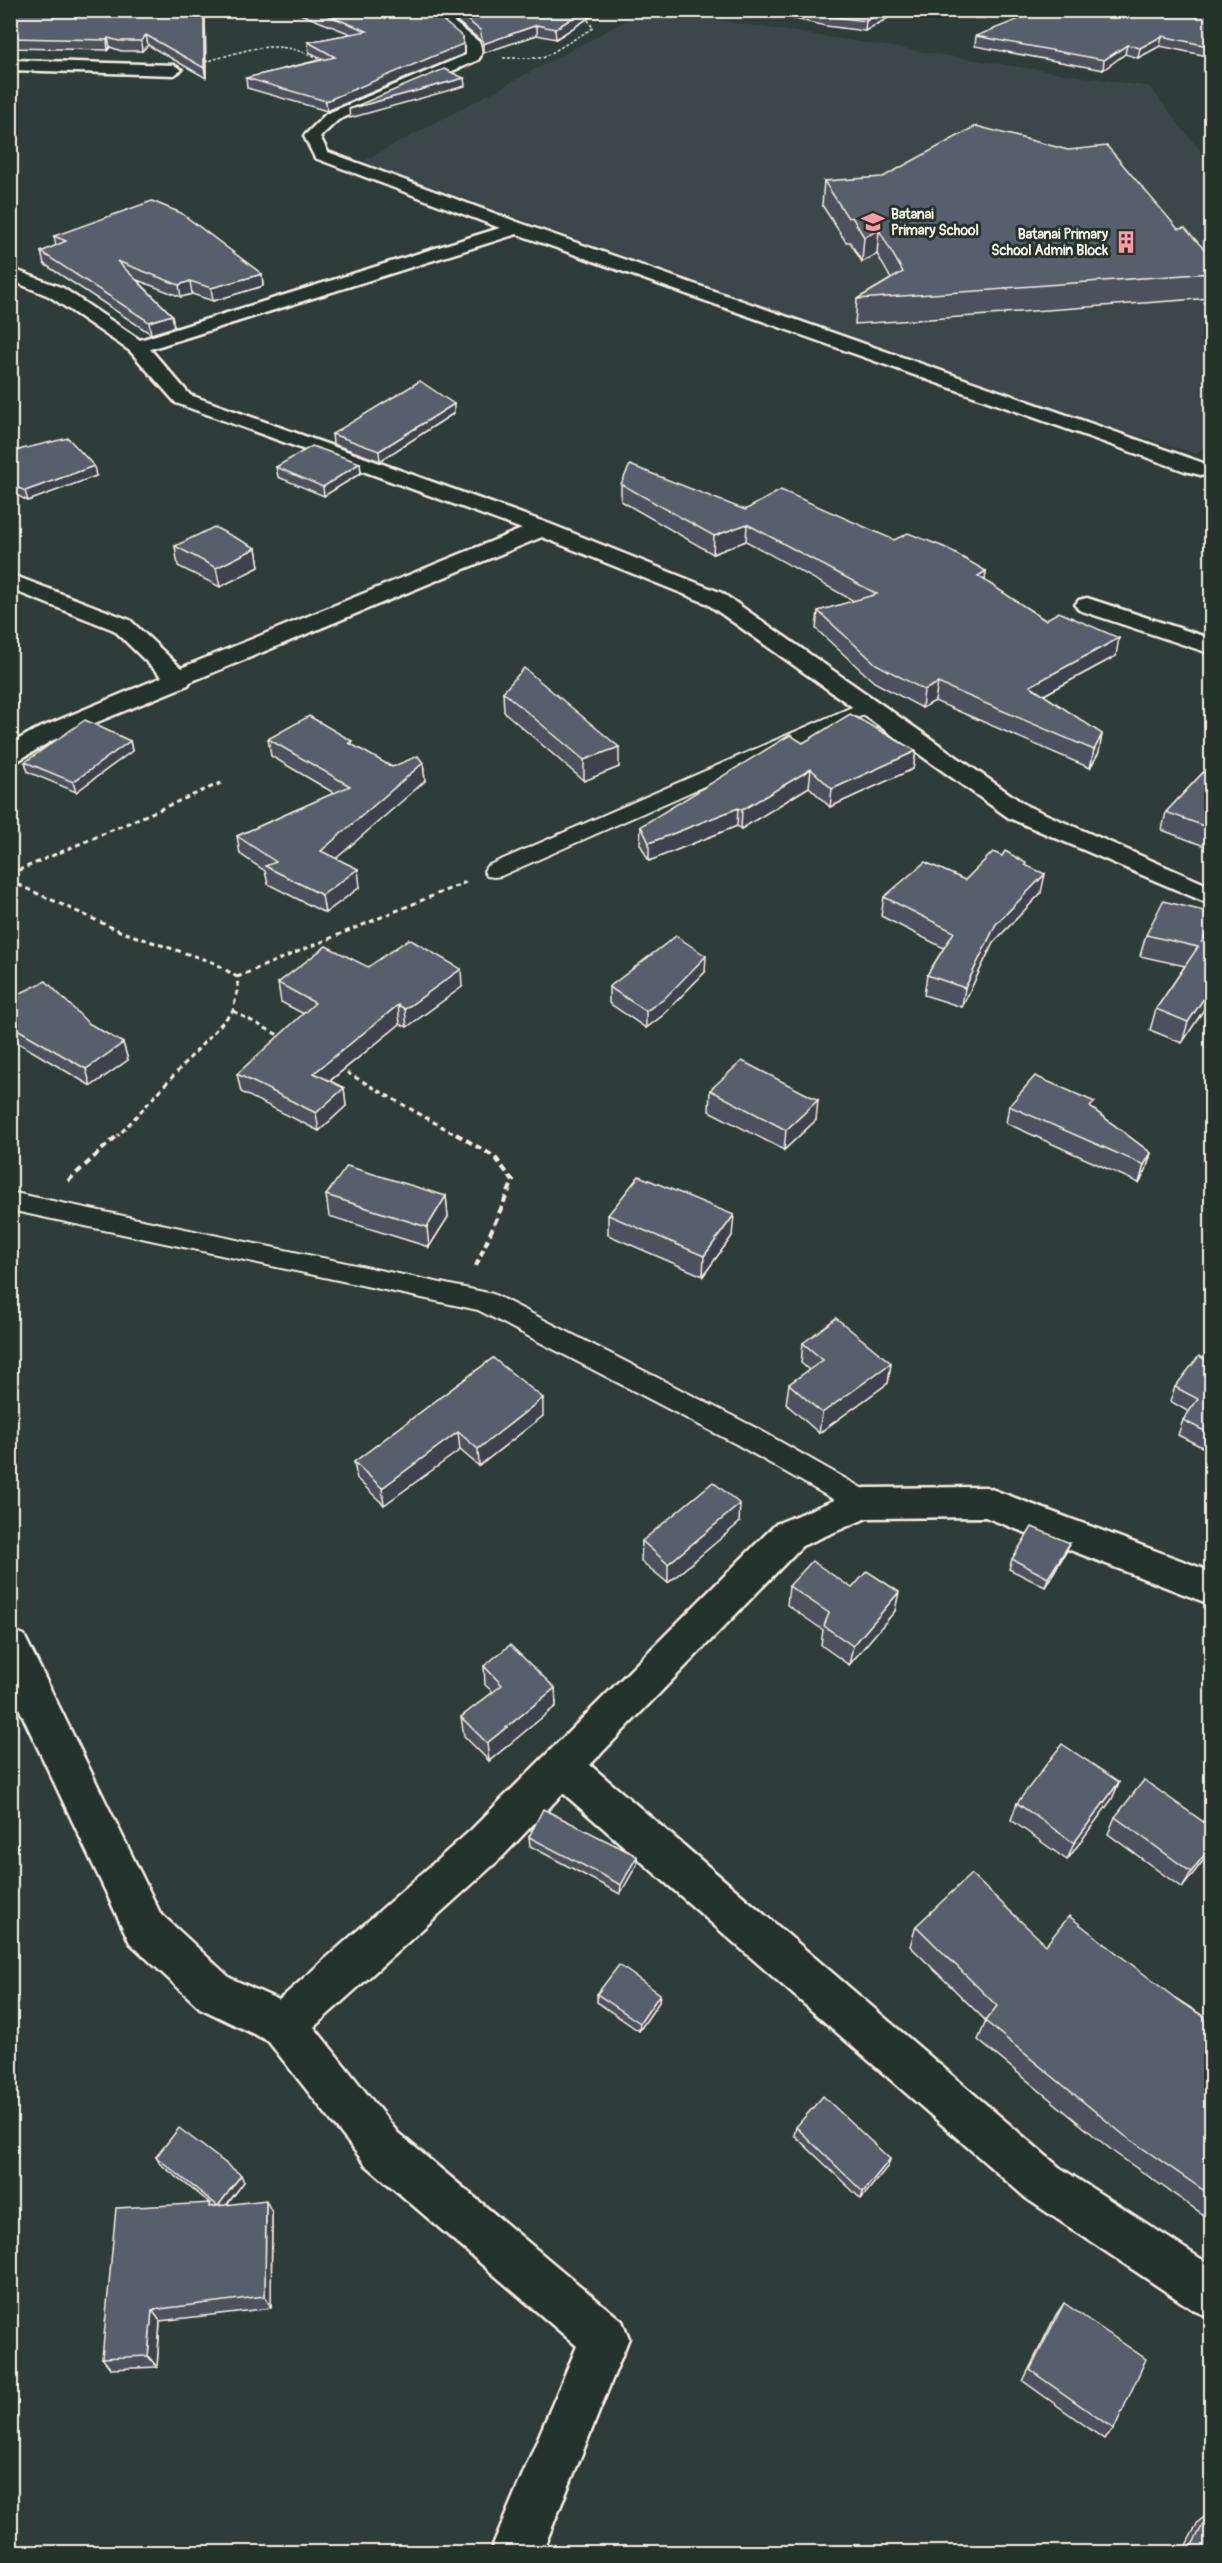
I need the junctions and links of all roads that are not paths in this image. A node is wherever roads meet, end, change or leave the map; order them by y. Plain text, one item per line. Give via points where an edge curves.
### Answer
1 (421, 10) edge
2 (10, 65) edge
3 (174, 70) road end
4 (517, 228) junction
5 (10, 273) edge
6 (136, 347) junction
7 (1212, 472) edge
8 (542, 529) junction
9 (10, 581) edge
10 (1087, 605) dead end
11 (1212, 647) edge
12 (179, 680) junction
13 (868, 706) junction
14 (10, 755) edge
15 (494, 871) road end
16 (1212, 897) edge
17 (10, 1201) edge
18 (864, 1503) junction
19 (1212, 1589) edge
20 (10, 1647) edge
21 (563, 1767) junction
22 (284, 2025) junction
23 (1212, 2294) edge
24 (516, 2553) edge

1 - 4 street via 436,15 474,45 473,57 332,117 312,136 321,154
2 - 3 street
4 - 6 street
4 - 7 street
5 - 6 street via 56,292
6 - 8 street via 183,399
8 - 12 street
8 - 13 street via 714,598
9 - 12 street via 122,625
10 - 11 street
12 - 14 street via 44,735
13 - 15 lane
13 - 16 street via 1018,812
17 - 18 lane via 484,1301 746,1436
18 - 19 street via 986,1502
18 - 21 street via 789,1535
20 - 22 street via 145,1928 215,1993
21 - 22 street via 486,1844
21 - 23 street via 1043,2183
22 - 24 street via 382,2149 605,2338

